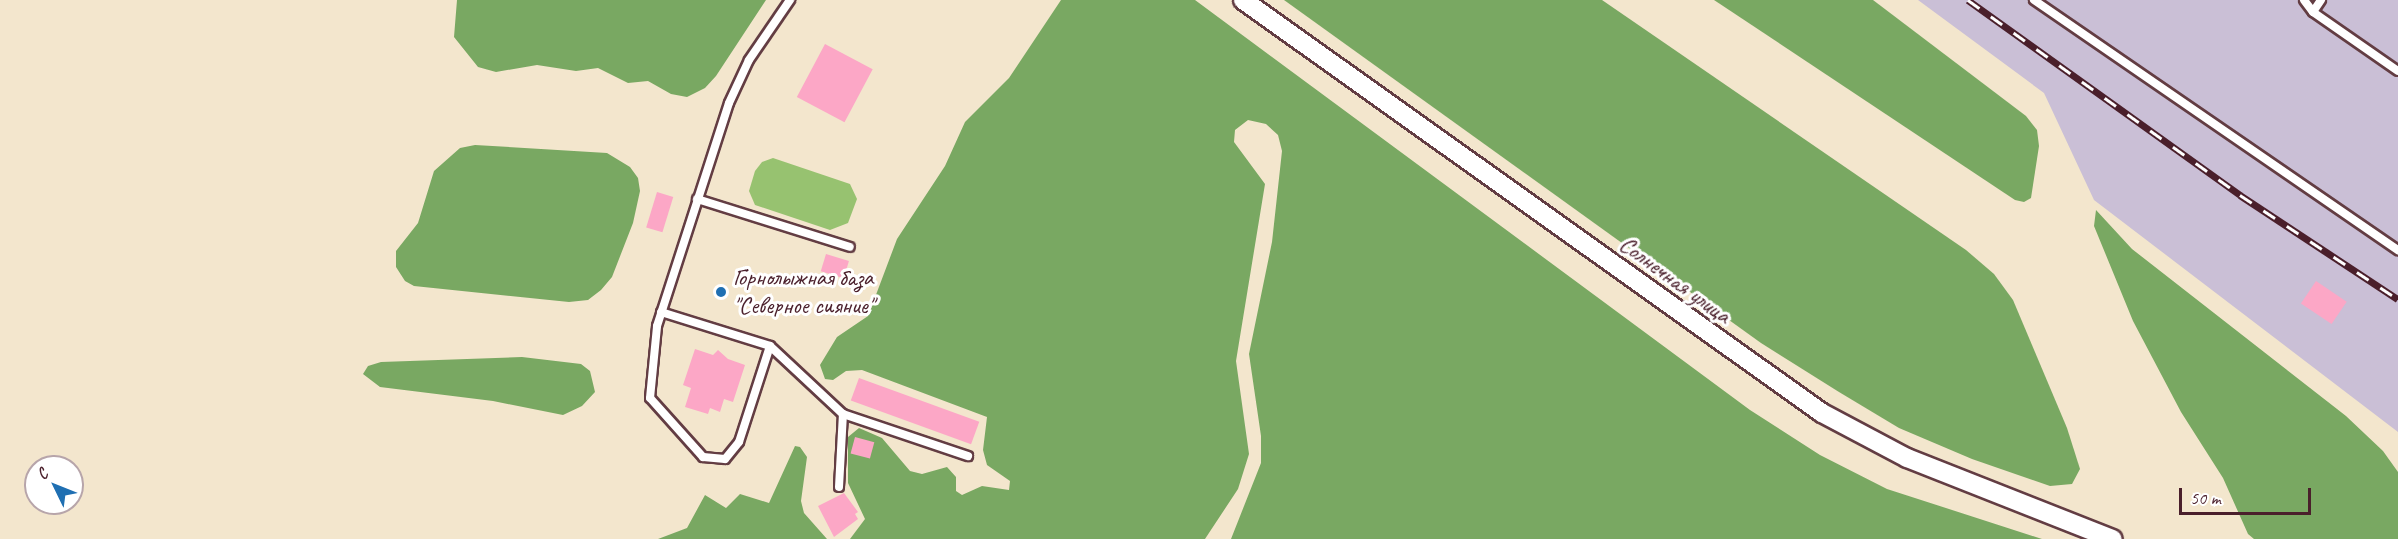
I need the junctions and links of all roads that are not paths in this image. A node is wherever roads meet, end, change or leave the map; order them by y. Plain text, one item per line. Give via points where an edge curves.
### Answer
1 (790, 0) edge
2 (1243, 0) edge
3 (2034, 0) edge
4 (2304, 0) edge
5 (2321, 0) edge
6 (2313, 12) junction
7 (2398, 71) edge
8 (697, 199) junction
9 (850, 247) dead end
10 (2398, 250) edge
11 (661, 312) junction
12 (770, 346) junction
13 (843, 414) junction
14 (968, 456) dead end
15 (839, 487) dead end
16 (2113, 539) edge

1 - 8 lane via 738,80
2 - 16 street, Солнечная улица via 1822,413 1907,458
3 - 10 lane
4 - 6 lane
5 - 6 lane
6 - 7 lane
8 - 9 lane
8 - 11 lane
11 - 12 lane
11 - 12 lane via 650,398 657,410 708,460 725,459 740,442
12 - 13 lane
13 - 14 lane
13 - 15 lane

